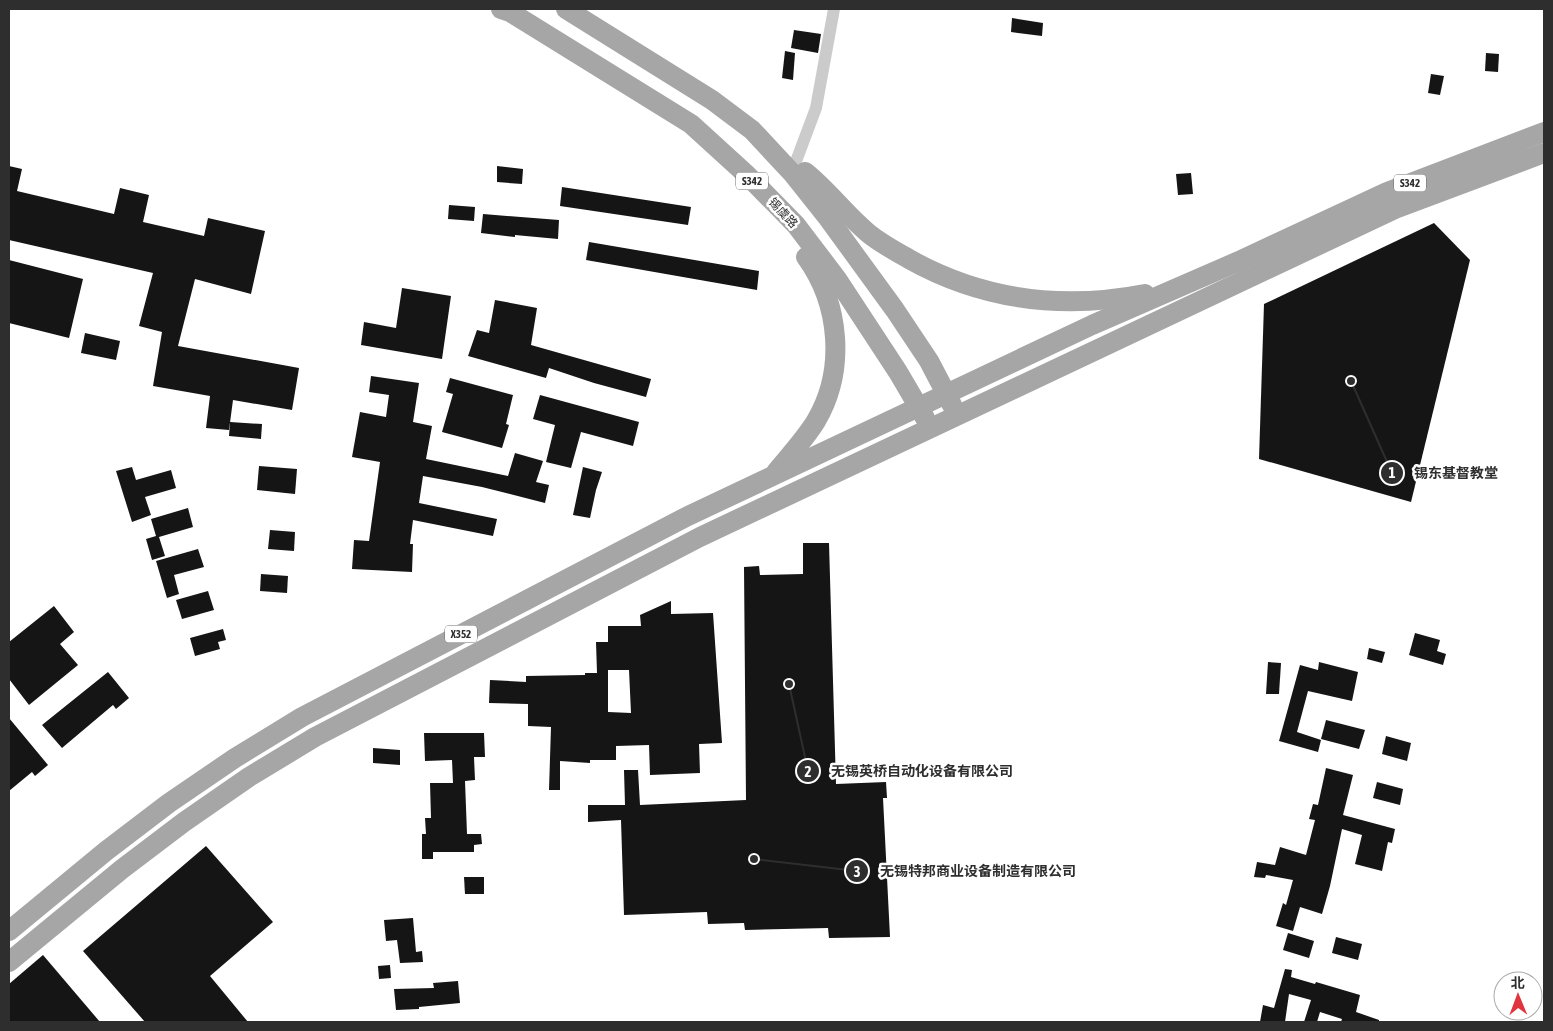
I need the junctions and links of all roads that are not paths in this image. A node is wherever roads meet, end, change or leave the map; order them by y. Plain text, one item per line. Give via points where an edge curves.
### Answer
1 (501, 9) edge
2 (566, 9) edge
3 (834, 9) edge
4 (752, 130) junction
5 (1544, 132) edge
6 (1544, 153) edge
7 (795, 164) junction
8 (747, 175) junction
9 (1177, 288) junction
10 (948, 394) junction
11 (920, 408) junction
12 (958, 416) junction
13 (930, 428) junction
14 (771, 478) junction
15 (9, 931) edge
16 (9, 962) edge

1 - 8 main road, 锡虞路 / S342 via 691,124
2 - 4 main road, S342 via 712,100
3 - 7 street via 816,108
4 - 7 main road
4 - 10 main road, S342 via 828,218 895,310
5 - 9 main road, S342 via 1387,192
6 - 12 main road, S342 via 1395,210
7 - 9 main road via 868,233 922,266 962,283 1035,300 1080,302
8 - 11 main road, 锡虞路 / S342 via 796,226 837,279
8 - 14 main road via 764,205 814,269 830,303 835,328 834,368 827,399 800,444
9 - 10 main road, S342
10 - 11 main road, X352
10 - 12 main road
11 - 13 main road, 锡虞路 / S342
11 - 14 main road, X352
12 - 13 main road, S342
13 - 16 main road, X352 via 700,537 315,737 184,822
14 - 15 main road, X352 via 688,516 302,717 169,803

